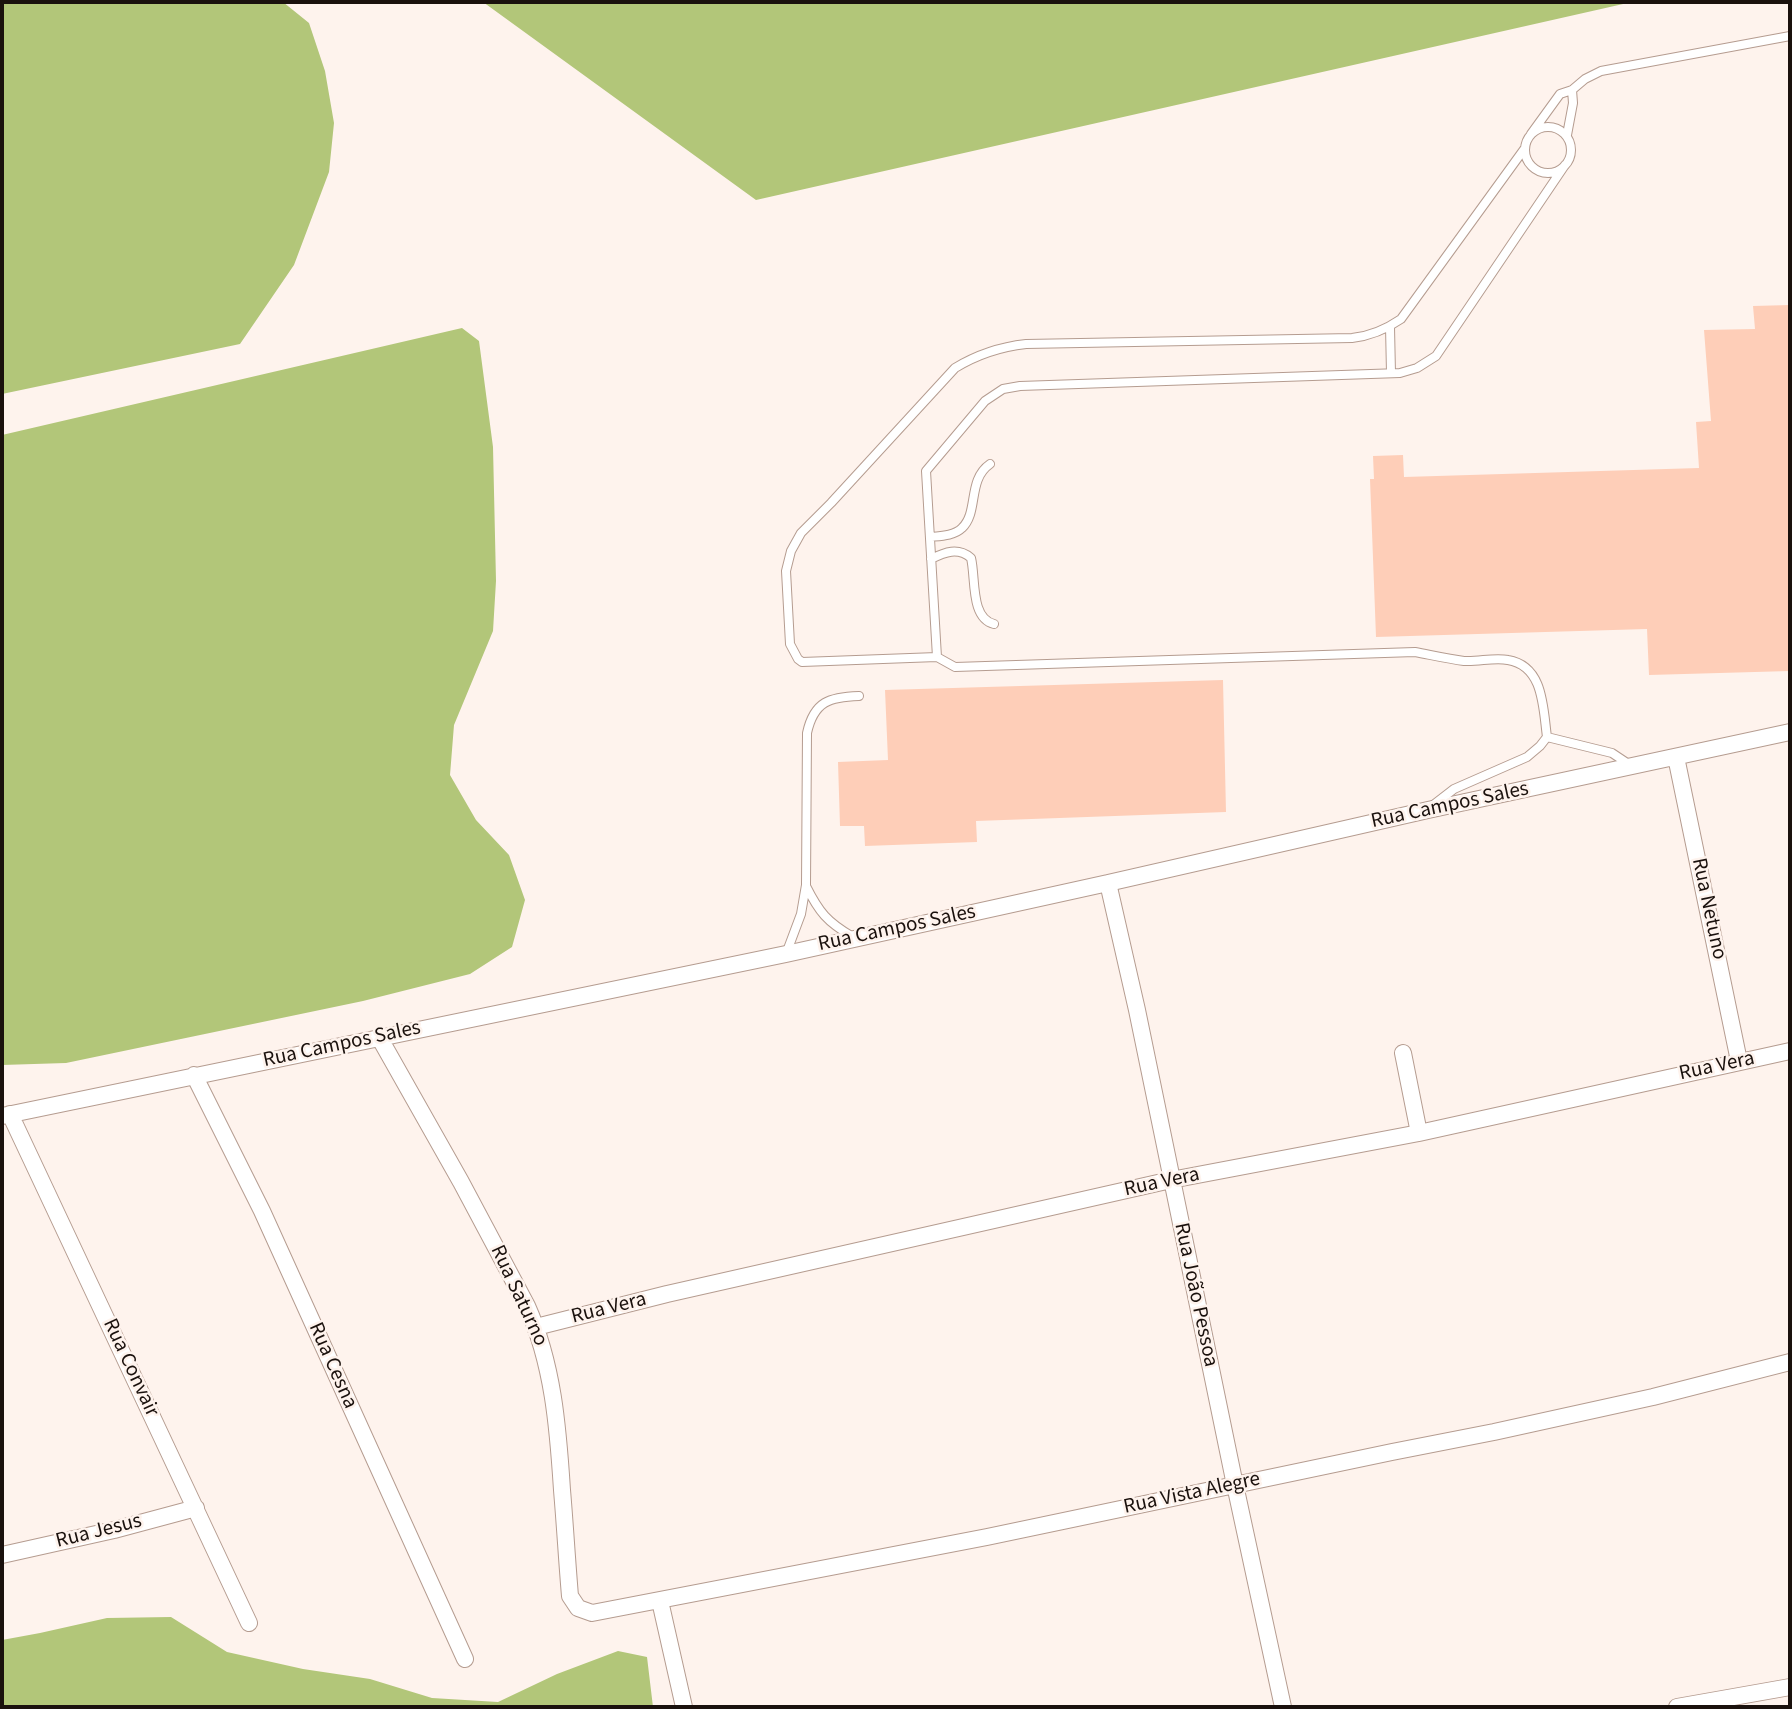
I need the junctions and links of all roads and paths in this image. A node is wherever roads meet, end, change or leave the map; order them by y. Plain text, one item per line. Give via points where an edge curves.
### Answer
1 (1790, 36) edge
2 (1572, 90) junction
3 (1531, 134) junction
4 (1566, 135) junction
5 (1525, 148) junction
6 (1565, 166) junction
7 (1390, 327) junction
8 (1391, 373) junction
9 (990, 464) dead end
10 (930, 537) junction
11 (931, 559) junction
12 (994, 624) dead end
13 (937, 657) junction
14 (859, 696) dead end
15 (1790, 732) edge
16 (1547, 737) junction
17 (1676, 757) junction
18 (1632, 767) junction
19 (1428, 810) junction
20 (1108, 883) junction
21 (806, 885) junction
22 (855, 939) junction
23 (786, 954) junction
24 (379, 1037) junction
25 (1790, 1051) edge
26 (1403, 1053) dead end
27 (1739, 1061) junction
28 (194, 1075) junction
29 (6, 1115) edge
30 (1419, 1133) junction
31 (1171, 1180) junction
32 (536, 1327) junction
33 (1790, 1362) edge
34 (1235, 1485) junction
35 (196, 1508) junction
36 (3, 1553) edge
37 (660, 1601) junction
38 (592, 1613) joint
39 (249, 1623) dead end
40 (465, 1659) dead end
41 (1790, 1687) edge
42 (684, 1707) edge
43 (1283, 1707) edge
44 (1677, 1707) edge

1 - 2 lane via 1601,71
2 - 3 lane via 1560,94
2 - 4 lane
3 - 4 lane via 1545,127
3 - 5 lane
4 - 6 lane via 1571,151
5 - 6 lane via 1535,169 1551,173
5 - 7 lane via 1401,319
6 - 8 lane via 1436,356 1417,368
7 - 8 lane
7 - 13 lane via 1352,338 1026,344 988,351 955,368 801,533 786,571 790,644 802,662
8 - 10 lane via 1003,389 985,401 926,471
9 - 10 lane via 978,477 961,530
10 - 11 lane
11 - 12 lane via 953,551 971,558 979,613
11 - 13 lane
13 - 16 lane via 955,667 1415,652 1466,661 1508,660 1525,667 1537,681
14 - 21 lane via 829,700 809,725
15 - 17 street, Rua Campos Sales
16 - 18 lane via 1612,753
16 - 19 lane via 1527,757 1454,789
17 - 18 street, Rua Campos Sales
17 - 27 street, Rua Netuno
18 - 19 street, Rua Campos Sales
19 - 20 street, Rua Campos Sales
20 - 22 street, Rua Campos Sales
20 - 31 street, Rua João Pessoa
21 - 22 lane via 825,917
21 - 23 lane
22 - 23 street, Rua Campos Sales
23 - 24 street, Rua Campos Sales
24 - 28 street, Rua Campos Sales
24 - 32 street, Rua Saturno
25 - 27 street, Rua Vera
26 - 30 street
27 - 30 street, Rua Vera
28 - 29 street, Rua Campos Sales
28 - 40 street, Rua Cesna via 262,1211
29 - 35 street, Rua Convair
30 - 31 street, Rua Vera
31 - 32 street, Rua Vera
31 - 34 street, Rua João Pessoa
32 - 38 street, Rua Saturno via 547,1362 558,1432 570,1596 578,1608
33 - 34 street, Rua Vista Alegre via 1581,1414
34 - 37 street, Rua Vista Alegre
34 - 43 street, Rua João Pessoa
35 - 36 street, Rua Jesus
35 - 39 street, Rua Convair
37 - 38 street, Rua Vista Alegre
37 - 42 street
41 - 44 street

